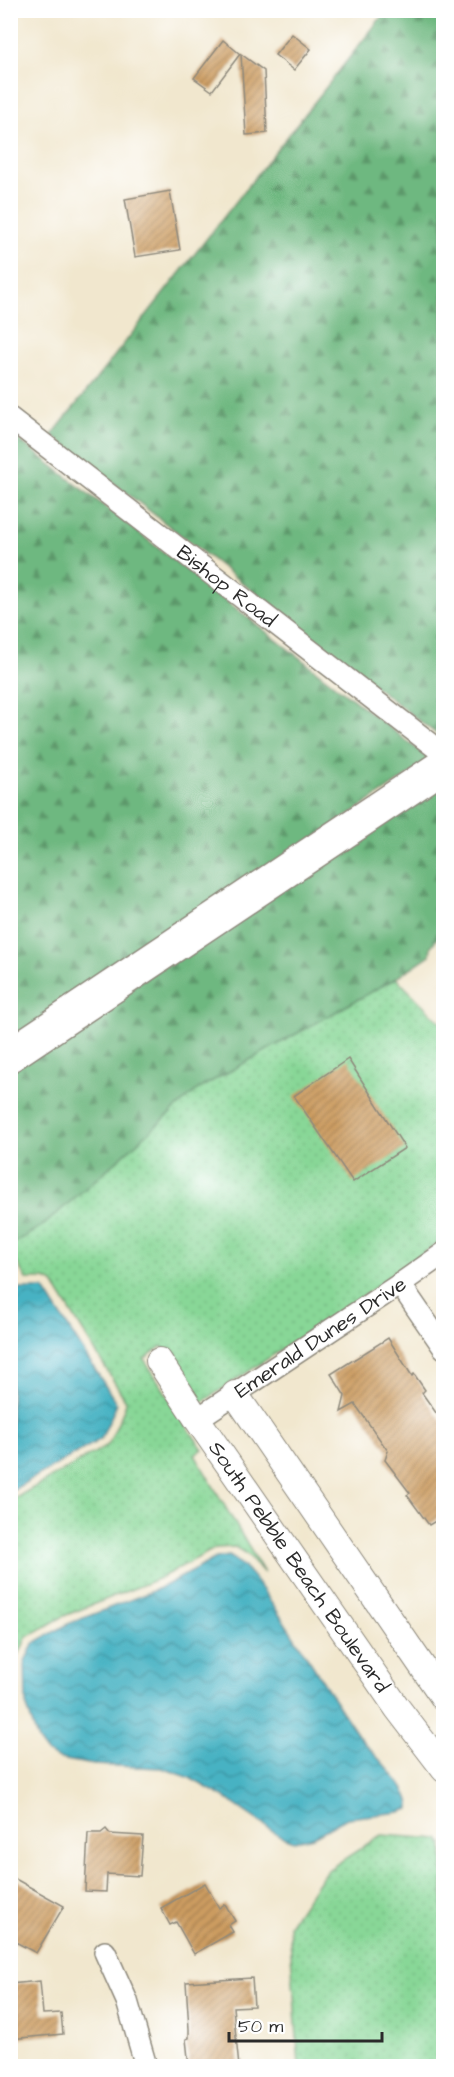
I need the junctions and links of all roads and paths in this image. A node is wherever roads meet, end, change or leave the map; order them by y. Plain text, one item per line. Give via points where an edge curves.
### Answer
1 (10, 417) edge
2 (444, 754) edge
3 (444, 765) edge
4 (10, 1055) edge
5 (444, 1253) edge
6 (400, 1284) junction
7 (444, 1348) edge
8 (159, 1361) dead end
9 (235, 1394) junction
10 (196, 1419) junction
11 (444, 1698) edge
12 (444, 1769) edge
13 (105, 1952) dead end
14 (146, 2067) edge

1 - 2 street, Bishop Road
3 - 4 main road
5 - 6 street, Emerald Dunes Drive
6 - 7 street
6 - 9 street, Emerald Dunes Drive
8 - 10 street, South Pebble Beach Boulevard
9 - 10 street, Emerald Dunes Drive
9 - 11 street, South Pebble Beach Boulevard
10 - 12 street, South Pebble Beach Boulevard
13 - 14 street via 127,2001

